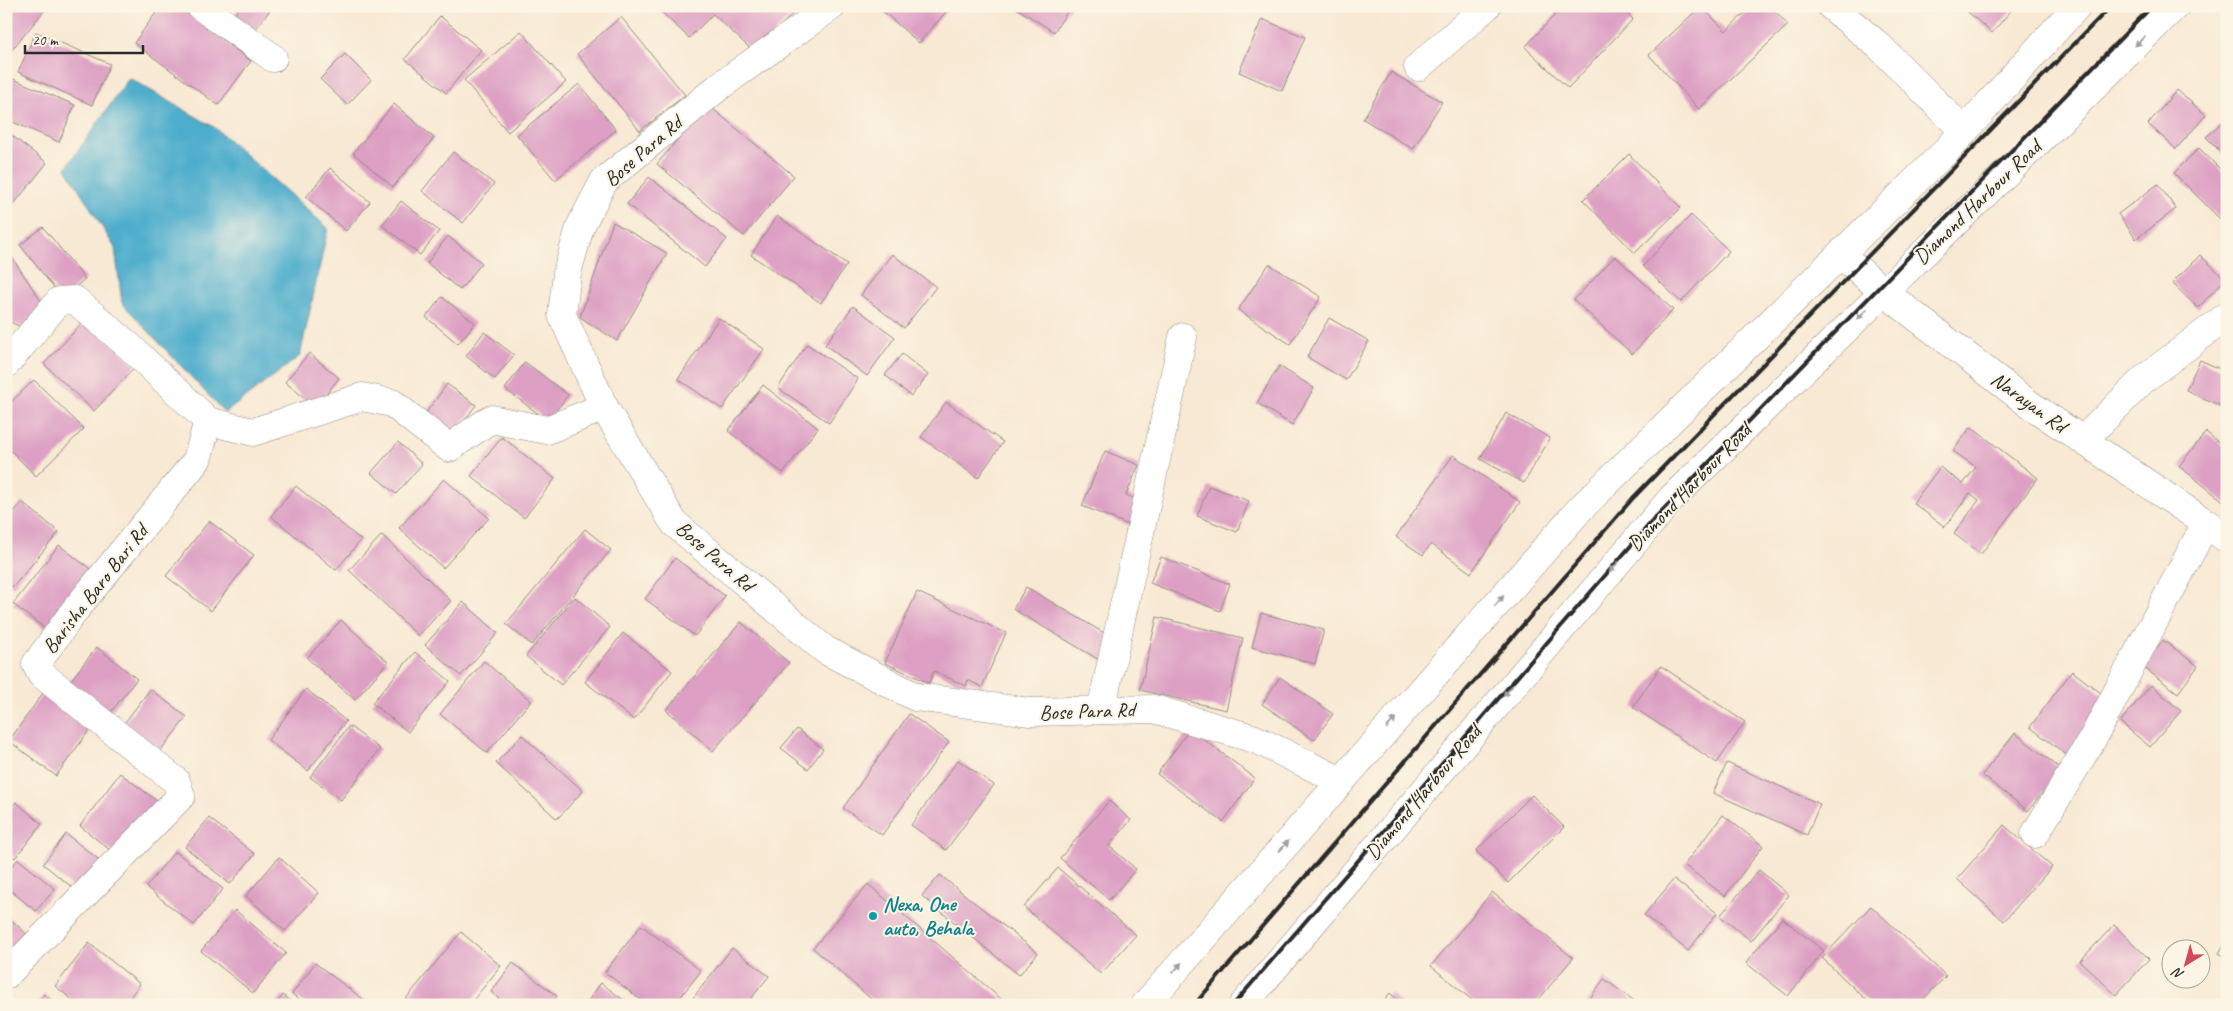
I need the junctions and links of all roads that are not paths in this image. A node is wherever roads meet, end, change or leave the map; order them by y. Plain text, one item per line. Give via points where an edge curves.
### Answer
1 (200, 6) edge
2 (832, 6) edge
3 (1487, 6) edge
4 (1831, 6) edge
5 (2078, 6) edge
6 (2174, 6) edge
7 (273, 58) dead end
8 (1418, 67) dead end
9 (1964, 131) junction
10 (1840, 254) junction
11 (1884, 292) junction
12 (2227, 316) edge
13 (1183, 337) dead end
14 (6, 364) edge
15 (604, 407) junction
16 (208, 421) junction
17 (2083, 440) junction
18 (2217, 531) edge
19 (1101, 710) junction
20 (1341, 781) junction
21 (2035, 834) dead end
22 (6, 975) edge
23 (1145, 1005) edge
24 (1243, 1005) edge

1 - 7 main road
2 - 15 main road, Bose Para Rd via 721,85 604,181 580,227 567,273 562,315
3 - 8 main road
4 - 9 main road via 1879,46
5 - 9 main road
6 -> 11 main road, Diamond Harbour Road
9 - 10 main road
10 - 11 main road, Narayan Rd
20 -> 10 main road via 1580,508
11 - 17 main road, Narayan Rd via 2029,404
11 -> 24 main road, Diamond Harbour Road via 1672,498
12 - 17 main road via 2144,379
13 - 19 main road
14 - 16 main road via 59,301 75,300
15 - 16 main road via 547,430 491,419 449,448 392,403 362,397 253,432
15 - 19 main road, Bose Para Rd via 674,524 824,650 916,697 1030,712
16 - 22 main road, Barisha Baro Bari Rd via 197,460 75,610 36,664 41,674 176,781 180,796
17 - 18 main road, Narayan Rd
18 - 21 main road
19 - 20 main road, Bose Para Rd via 1154,709 1255,739
23 -> 20 main road

